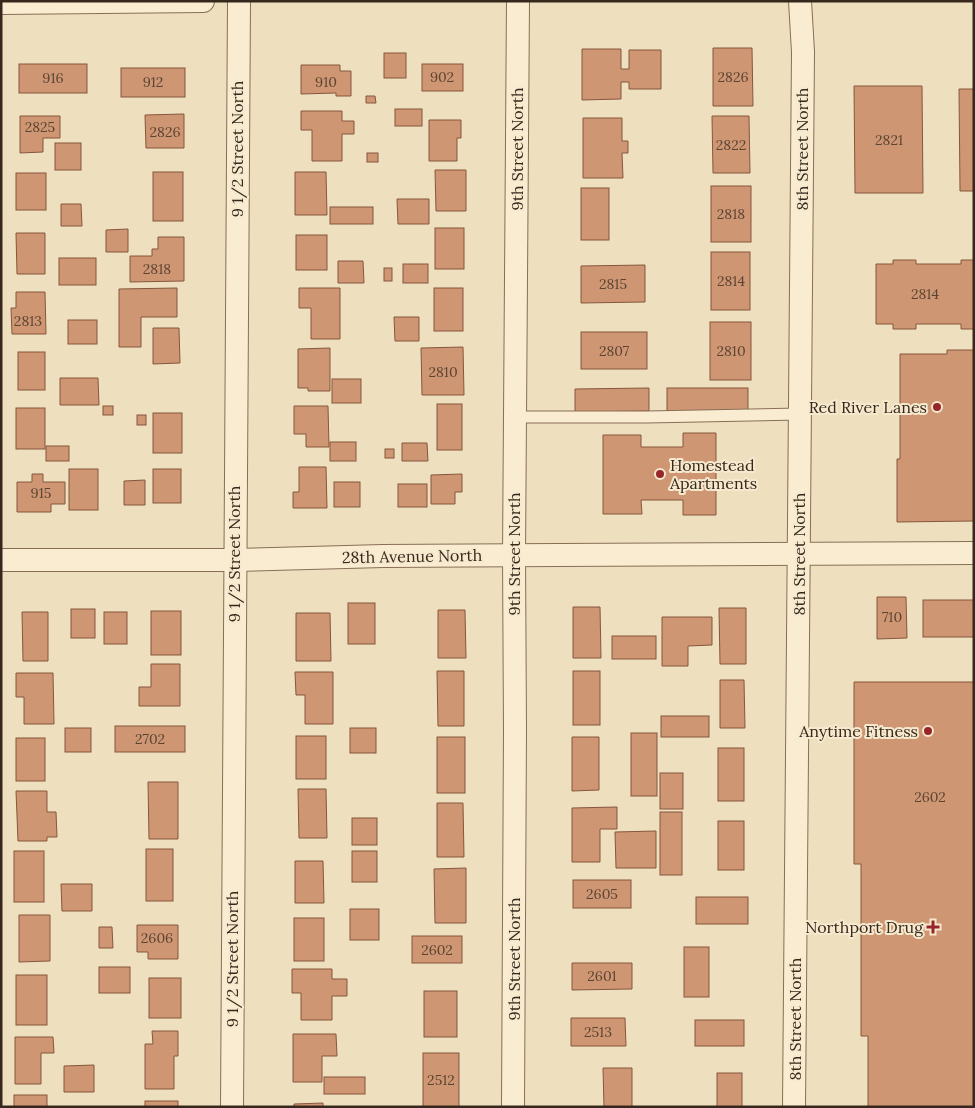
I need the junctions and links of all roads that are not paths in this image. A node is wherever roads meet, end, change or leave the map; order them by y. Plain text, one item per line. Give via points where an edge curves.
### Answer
1 (203, 1) edge
2 (239, 1) edge
3 (517, 1) edge
4 (800, 1) edge
5 (1, 3) edge
6 (800, 414) junction
7 (515, 417) junction
8 (974, 553) edge
9 (514, 555) junction
10 (799, 555) junction
11 (1, 560) edge
12 (234, 560) junction
13 (232, 1107) edge
14 (513, 1107) edge
15 (794, 1107) edge

1 - 5 street
2 - 12 street, 9 1/2 Street North
3 - 7 street, 9th Street North
4 - 6 street, 8th Street North
6 - 7 lane
6 - 10 street, 8th Street North
7 - 9 street, 9th Street North
8 - 10 street, 28th Avenue North
9 - 10 street, 28th Avenue North
9 - 12 street, 28th Avenue North
9 - 14 street, 9th Street North
10 - 15 street, 8th Street North
11 - 12 street, 28th Avenue North
12 - 13 street, 9 1/2 Street North

